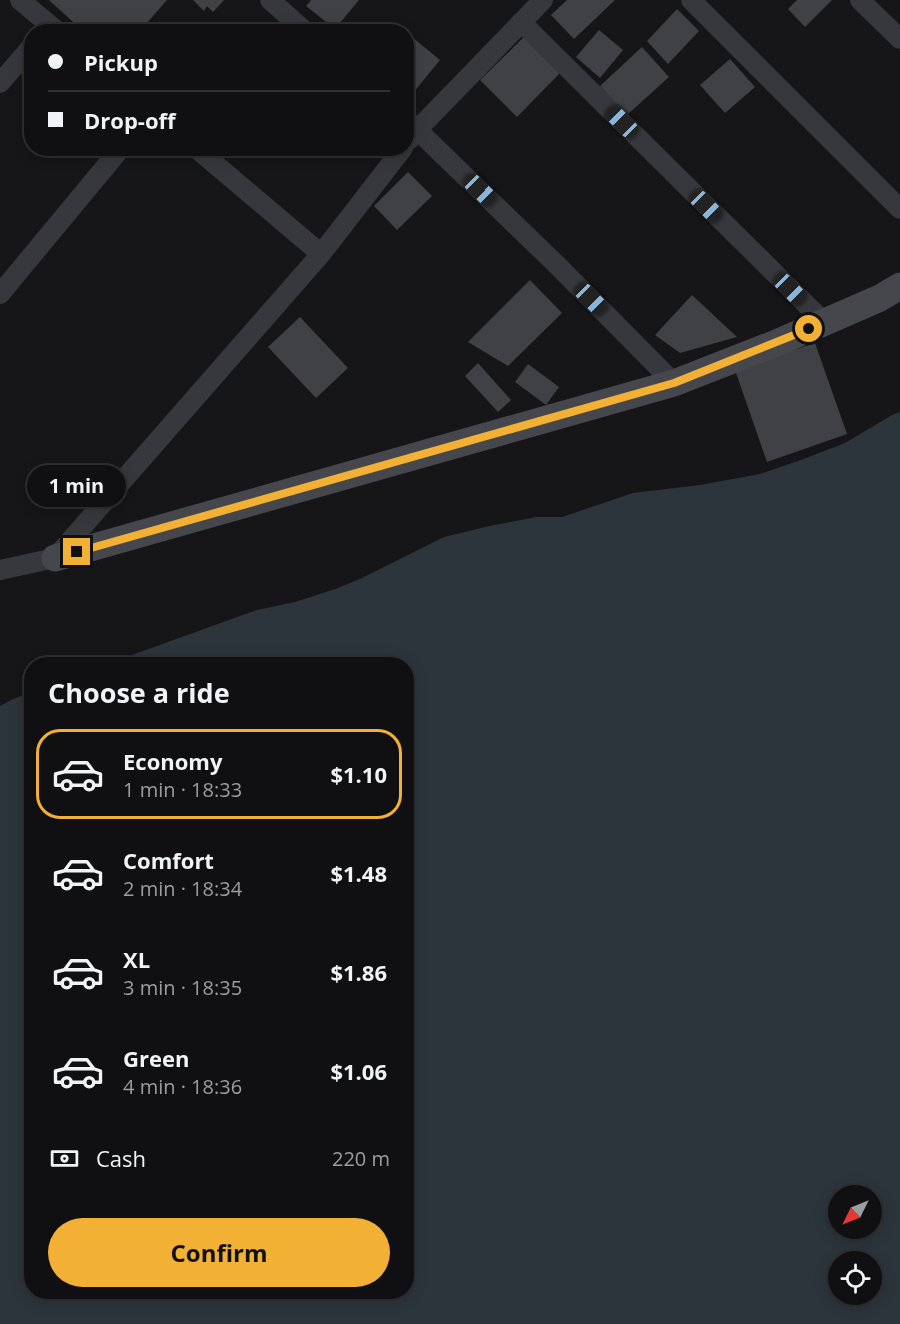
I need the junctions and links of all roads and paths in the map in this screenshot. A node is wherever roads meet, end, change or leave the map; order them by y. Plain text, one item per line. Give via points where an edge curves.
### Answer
1 (20, 0) edge
2 (270, 0) edge
3 (543, 0) edge
4 (691, 0) edge
5 (860, 0) edge
6 (521, 22) junction
7 (45, 24) edge
8 (297, 24) edge
9 (900, 39) edge
10 (24, 55) edge
11 (0, 83) edge
12 (414, 127) edge
13 (414, 135) edge
14 (114, 156) edge
15 (205, 156) edge
16 (397, 156) edge
17 (900, 209) edge
18 (321, 254) junction
19 (900, 286) edge
20 (0, 294) edge
21 (824, 322) junction
22 (674, 383) junction
23 (55, 558) junction
24 (0, 570) edge

1 - 7 street
2 - 8 street
3 - 6 street
4 - 17 street
5 - 9 street
6 - 12 street
6 - 21 street
10 - 11 street
13 - 22 street via 558,266
14 - 20 street
15 - 18 street
16 - 18 street
18 - 23 street
19 - 21 street
21 - 22 street
22 - 23 street
23 - 24 street

